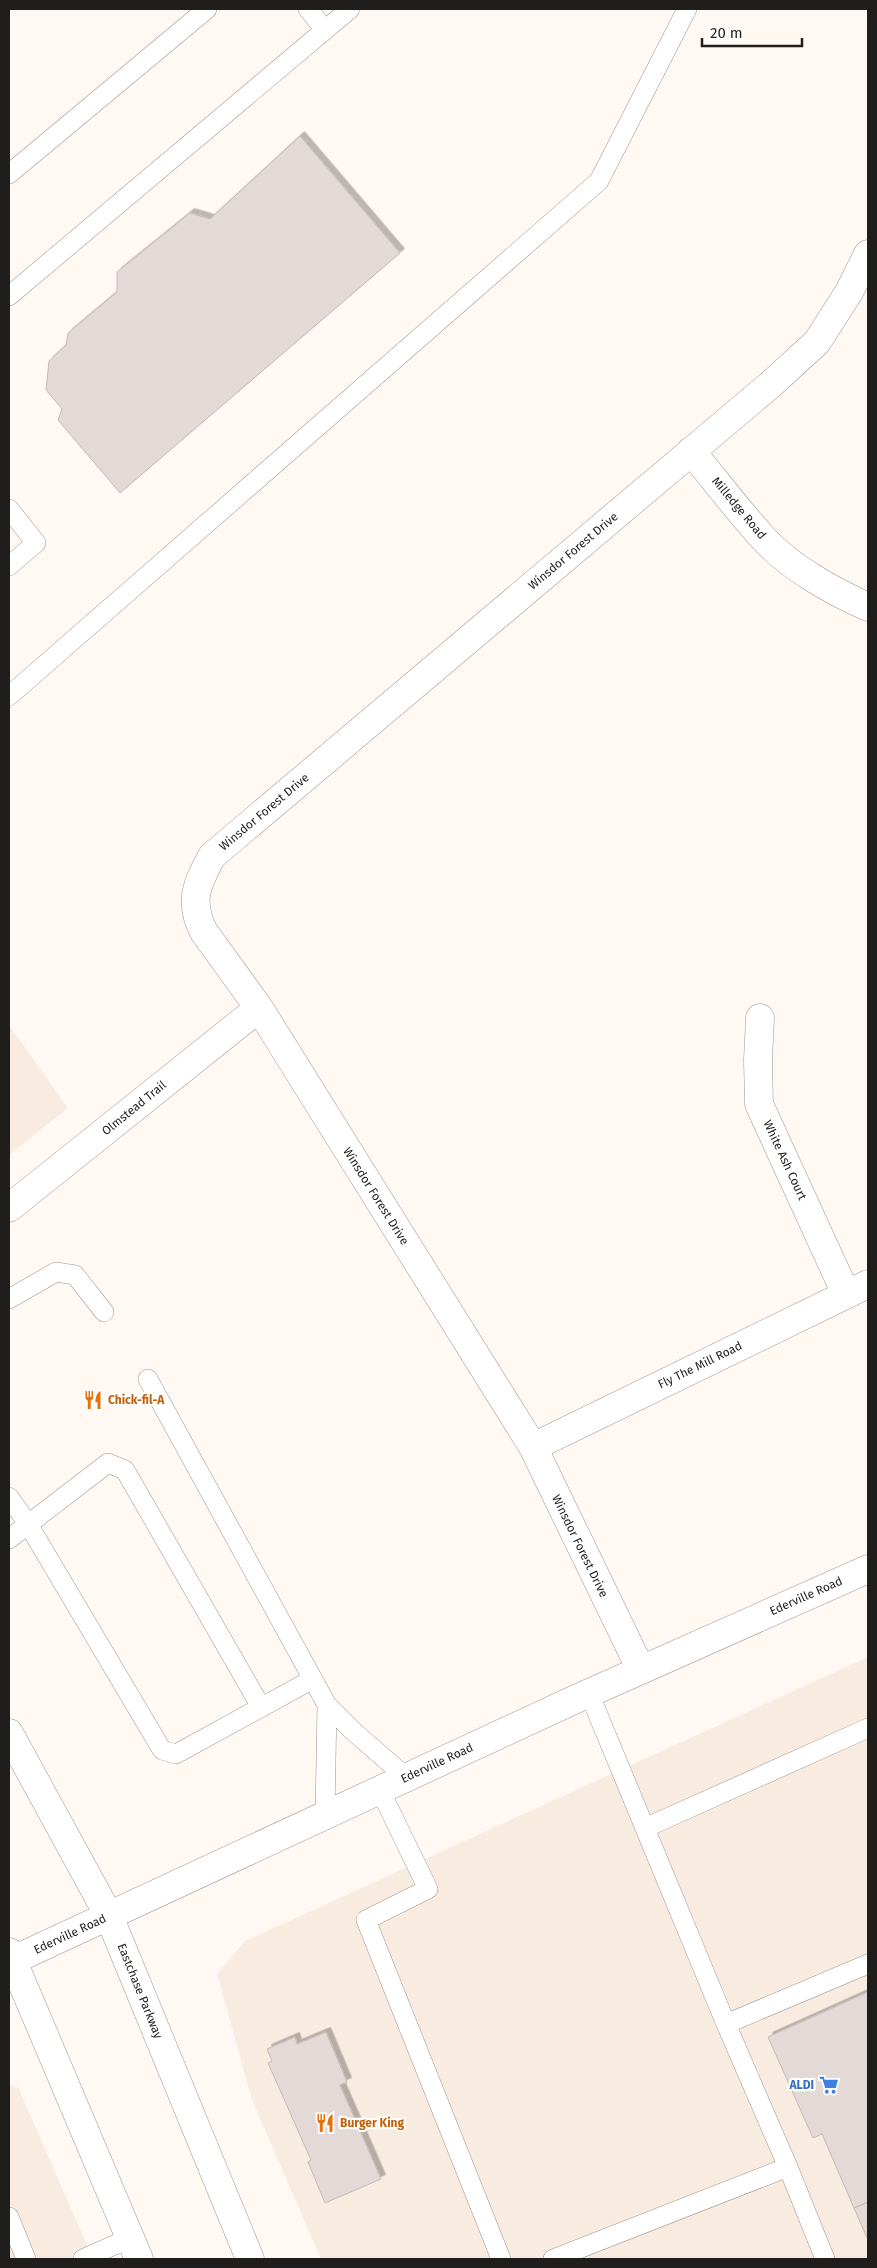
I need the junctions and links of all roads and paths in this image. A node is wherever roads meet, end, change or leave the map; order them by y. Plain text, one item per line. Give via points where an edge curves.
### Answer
1 (207, 9) edge
2 (308, 9) edge
3 (350, 9) edge
4 (687, 9) edge
5 (325, 30) junction
6 (9, 174) edge
7 (868, 254) edge
8 (9, 296) edge
9 (692, 451) junction
10 (9, 509) edge
11 (9, 566) edge
12 (868, 607) edge
13 (9, 696) edge
14 (260, 1008) junction
15 (760, 1018) dead end
16 (9, 1208) edge
17 (857, 1289) edge
18 (9, 1299) edge
19 (104, 1312) dead end
20 (148, 1379) dead end
21 (532, 1447) junction
22 (9, 1498) edge
23 (28, 1524) junction
24 (9, 1539) edge
25 (868, 1569) edge
26 (641, 1670) junction
27 (313, 1679) junction
28 (589, 1693) junction
29 (326, 1705) junction
30 (261, 1707) junction
31 (868, 1728) edge
32 (9, 1733) edge
33 (407, 1778) junction
34 (380, 1790) junction
35 (325, 1815) junction
36 (645, 1828) junction
37 (109, 1916) junction
38 (10, 1958) edge
39 (868, 1964) edge
40 (726, 2024) junction
41 (788, 2167) junction
42 (9, 2218) edge
43 (135, 2248) edge
44 (26, 2259) edge
45 (83, 2259) edge
46 (250, 2259) edge
47 (501, 2259) edge
48 (553, 2259) edge
49 (825, 2259) edge

1 - 6 lane
2 - 5 lane
3 - 5 lane
4 - 13 lane via 599,181
5 - 8 lane
7 - 9 street, Winsdor Forest Drive via 849,292 816,342
9 - 12 street, Milledge Road via 766,542 805,573
9 - 14 street, Winsdor Forest Drive via 212,856 199,880 194,902 198,920
10 - 11 lane via 36,542
14 - 16 street, Olmstead Trail
14 - 21 street, Winsdor Forest Drive
15 - 17 street, White Ash Court via 759,1104
17 - 21 street, Fly The Mill Road
18 - 19 lane via 56,1272 75,1275
20 - 27 lane
21 - 26 street, Winsdor Forest Drive
22 - 23 lane
23 - 24 lane
23 - 30 lane via 162,1750 176,1754
23 - 30 lane via 108,1463 124,1470
25 - 26 street, Ederville Road
26 - 28 street, Ederville Road
27 - 29 lane
27 - 30 lane
28 - 33 street, Ederville Road
28 - 36 lane
29 - 33 lane
29 - 35 lane
31 - 36 lane
32 - 37 street, Eastchase Parkway
33 - 34 street, Ederville Road
34 - 35 street, Ederville Road
34 - 47 lane via 428,1889 366,1920
35 - 37 street, Ederville Road
36 - 40 lane
37 - 38 street, Ederville Road
37 - 46 street, Eastchase Parkway
38 - 43 street
39 - 40 lane
40 - 41 lane
41 - 48 lane
41 - 49 lane
42 - 44 lane
43 - 45 lane

